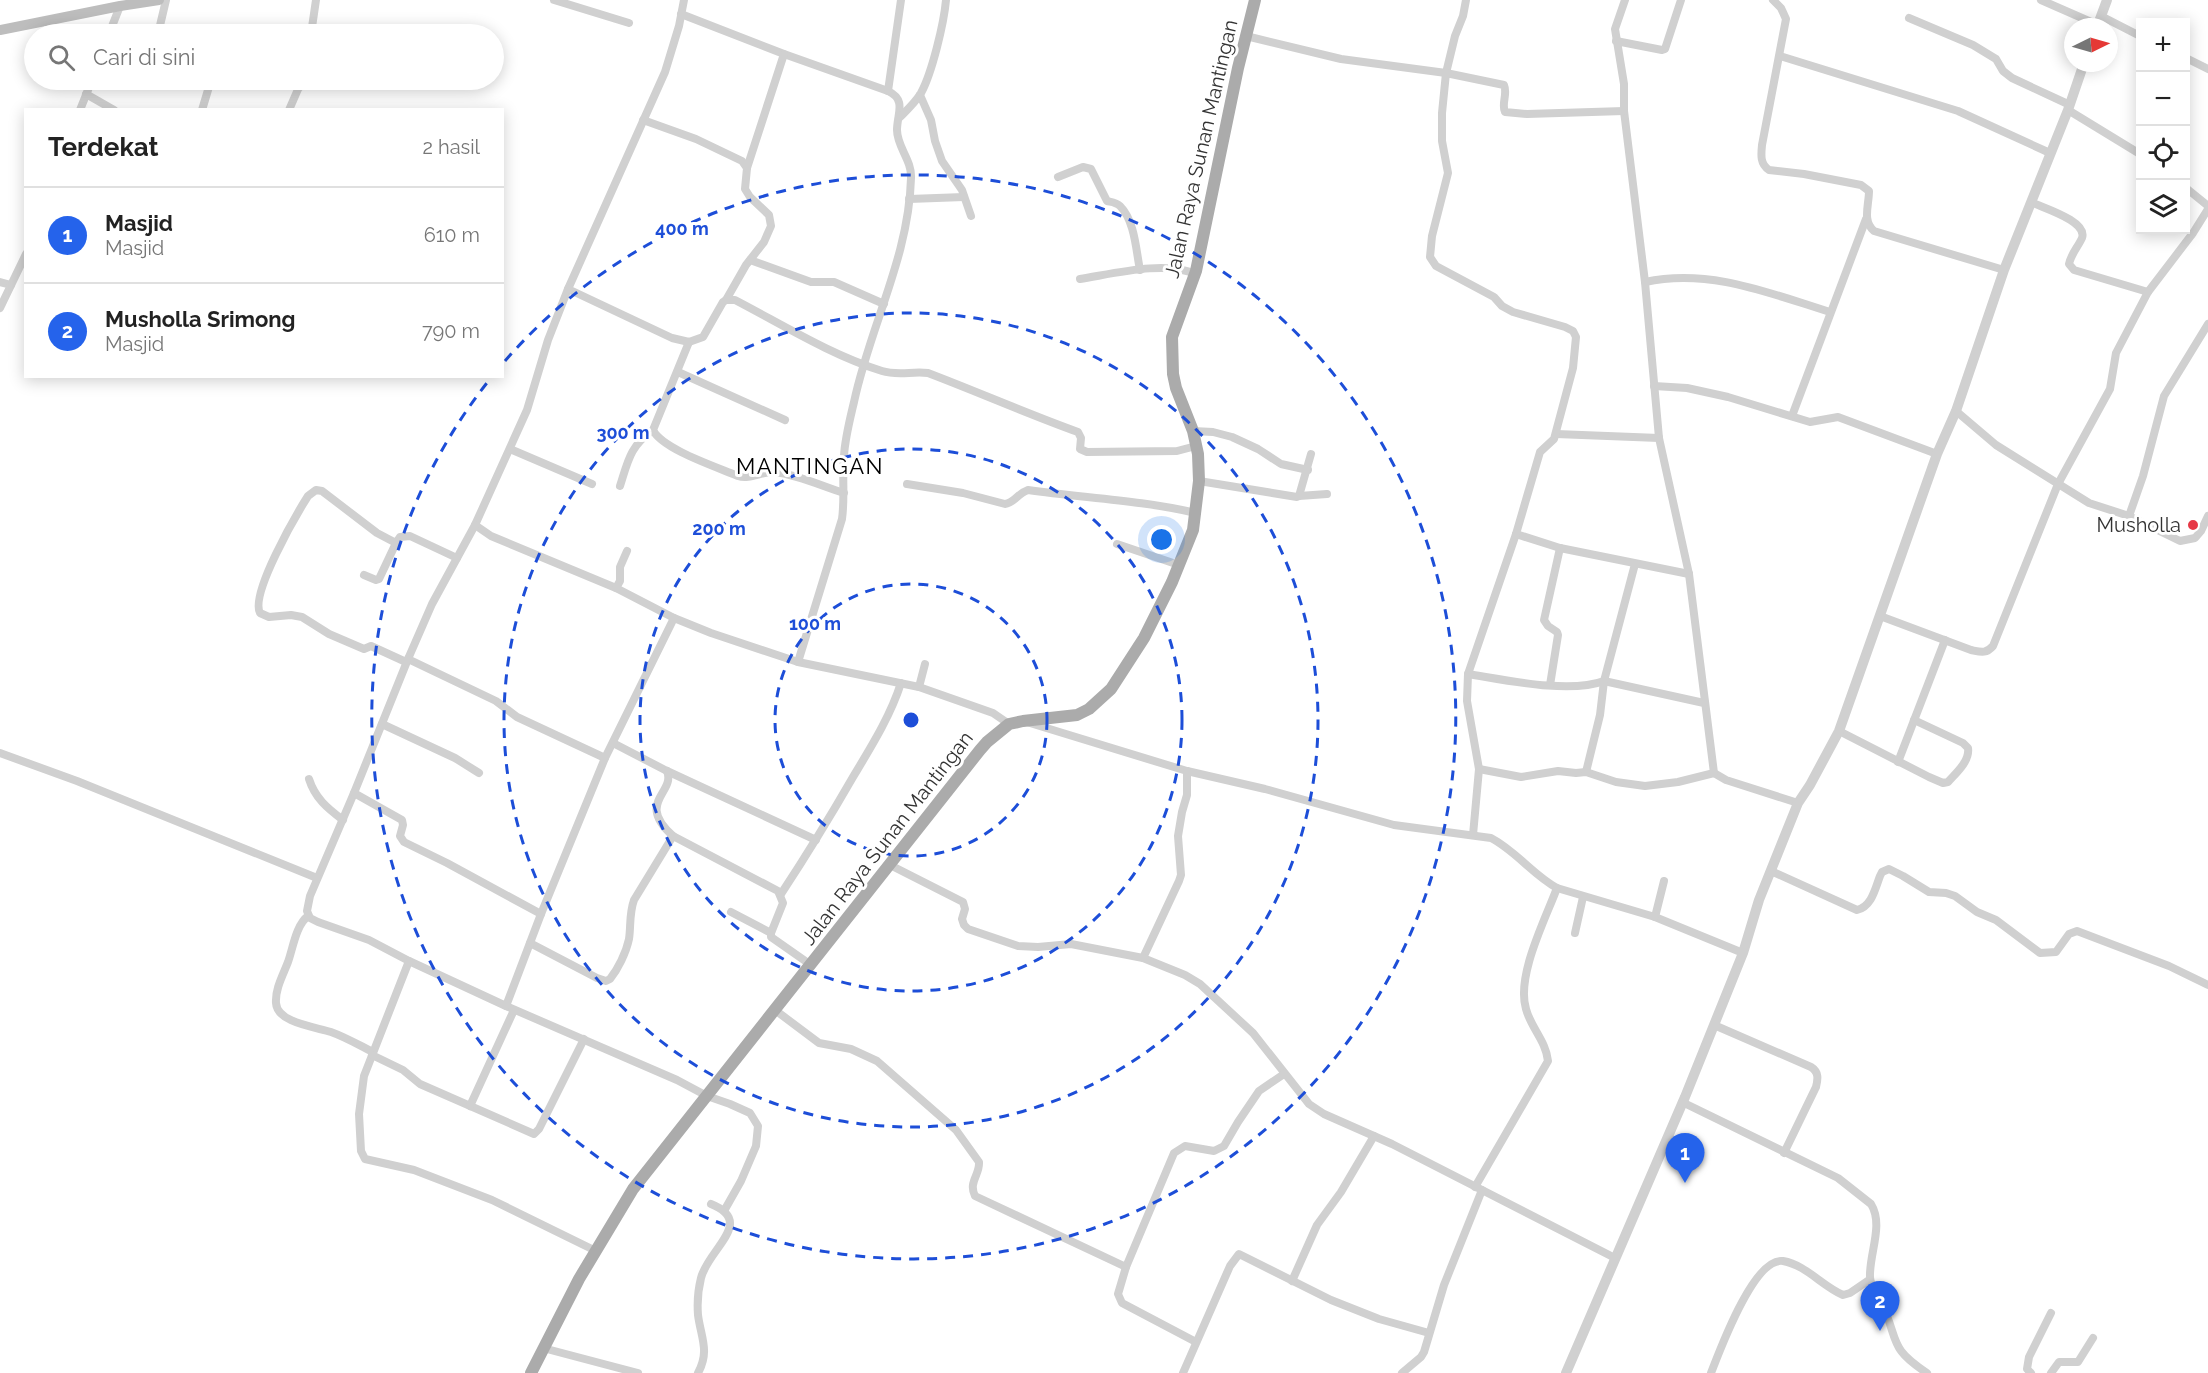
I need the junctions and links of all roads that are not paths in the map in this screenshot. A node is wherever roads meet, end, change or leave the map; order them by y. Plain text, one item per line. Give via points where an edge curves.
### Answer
1 (159, 0) edge
2 (166, 0) edge
3 (316, 0) edge
4 (554, 0) edge
5 (684, 0) edge
6 (901, 0) edge
7 (946, 0) edge
8 (1255, 0) edge
9 (1466, 0) edge
10 (1625, 0) edge
11 (1681, 0) edge
12 (1773, 0) edge
13 (2041, 0) edge
14 (2107, 0) edge
15 (124, 4) edge
16 (681, 14) junction
17 (1909, 18) dead end
18 (2086, 18) edge
19 (2100, 18) edge
20 (629, 23) dead end
21 (29, 24) edge
22 (114, 24) edge
23 (160, 24) edge
24 (312, 24) edge
25 (24, 25) edge
26 (2118, 29) edge
27 (0, 30) edge
28 (2136, 35) edge
29 (1246, 36) junction
30 (1616, 41) junction
31 (784, 54) junction
32 (1780, 56) junction
33 (2190, 60) edge
34 (2208, 69) edge
35 (2082, 72) edge
36 (1446, 73) junction
37 (88, 90) edge
38 (208, 90) edge
39 (298, 90) edge
40 (888, 91) junction
41 (86, 94) junction
42 (920, 95) junction
43 (2069, 107) junction
44 (81, 108) edge
45 (110, 108) edge
46 (203, 108) edge
47 (290, 108) edge
48 (1624, 111) junction
49 (899, 118) junction
50 (643, 120) junction
51 (2136, 151) edge
52 (2050, 153) junction
53 (747, 168) junction
54 (1058, 177) dead end
55 (2190, 191) edge
56 (964, 197) junction
57 (909, 199) junction
58 (2031, 202) junction
59 (2208, 207) edge
60 (971, 216) dead end
61 (1866, 219) junction
62 (24, 258) edge
63 (750, 260) junction
64 (1140, 270) junction
65 (2004, 270) junction
66 (1196, 273) junction
67 (1080, 279) dead end
68 (0, 282) edge
69 (1645, 282) junction
70 (11, 285) junction
71 (568, 289) junction
72 (2148, 292) junction
73 (726, 300) junction
74 (884, 304) junction
75 (0, 308) edge
76 (1830, 312) junction
77 (2208, 324) edge
78 (689, 342) junction
79 (864, 364) junction
80 (678, 372) junction
81 (1654, 386) junction
82 (1956, 411) junction
83 (1792, 416) junction
84 (785, 420) dead end
85 (652, 430) junction
86 (1193, 431) junction
87 (1556, 434) junction
88 (1659, 438) junction
89 (1196, 446) junction
90 (510, 449) junction
91 (1311, 454) dead end
92 (1937, 454) junction
93 (1308, 470) junction
94 (1198, 481) junction
95 (592, 484) dead end
96 (907, 484) dead end
97 (2058, 484) junction
98 (620, 486) dead end
99 (844, 493) junction
100 (1326, 494) dead end
101 (1299, 496) junction
102 (1196, 513) junction
103 (2129, 516) junction
104 (2208, 516) edge
105 (475, 525) junction
106 (1516, 534) junction
107 (396, 543) junction
108 (1117, 544) dead end
109 (1560, 548) junction
110 (627, 551) dead end
111 (458, 558) junction
112 (1635, 564) junction
113 (1179, 565) junction
114 (1689, 574) junction
115 (364, 575) dead end
116 (616, 588) junction
117 (1880, 616) junction
118 (674, 618) junction
119 (1945, 640) junction
120 (407, 660) junction
121 (798, 662) junction
122 (925, 664) dead end
123 (1468, 674) junction
124 (1604, 681) junction
125 (901, 683) junction
126 (1550, 685) junction
127 (919, 687) junction
128 (1704, 703) junction
129 (1023, 720) junction
130 (1914, 720) junction
131 (382, 724) junction
132 (1009, 724) junction
133 (1839, 731) junction
134 (613, 743) junction
135 (0, 753) edge
136 (605, 758) junction
137 (1898, 762) junction
138 (1479, 770) junction
139 (668, 771) junction
140 (1187, 771) junction
141 (1586, 772) junction
142 (479, 773) dead end
143 (1714, 773) junction
144 (309, 779) dead end
145 (354, 793) junction
146 (1798, 803) junction
147 (343, 820) junction
148 (1473, 835) junction
149 (672, 836) junction
150 (816, 840) junction
151 (890, 865) junction
152 (1771, 871) junction
153 (317, 878) junction
154 (1664, 881) dead end
155 (1557, 888) junction
156 (781, 894) junction
157 (1583, 897) junction
158 (730, 912) dead end
159 (541, 914) junction
160 (308, 916) junction
161 (1655, 917) junction
162 (771, 933) junction
163 (1575, 933) dead end
164 (530, 943) junction
165 (1743, 952) junction
166 (1143, 958) junction
167 (409, 962) junction
168 (811, 965) junction
169 (2208, 985) edge
170 (506, 1006) junction
171 (514, 1010) junction
172 (775, 1010) junction
173 (1714, 1025) junction
174 (584, 1039) junction
175 (372, 1054) junction
176 (1284, 1074) junction
177 (707, 1096) junction
178 (1682, 1102) junction
179 (470, 1106) junction
180 (1374, 1136) junction
181 (1784, 1153) junction
182 (1478, 1188) junction
183 (711, 1204) dead end
184 (724, 1211) junction
185 (596, 1251) junction
186 (1615, 1258) junction
187 (1126, 1267) junction
188 (1869, 1280) junction
189 (1292, 1281) junction
190 (2051, 1313) dead end
191 (1429, 1333) junction
192 (2093, 1338) dead end
193 (1196, 1342) junction
194 (543, 1348) junction
195 (531, 1373) edge
196 (638, 1373) edge
197 (698, 1373) edge
198 (1183, 1373) edge
199 (1402, 1373) edge
200 (1566, 1373) edge
201 (1711, 1373) edge
202 (1927, 1373) edge
203 (2031, 1373) edge
204 (2051, 1373) edge

1 - 15 main road
2 - 23 street
3 - 24 street
4 - 20 street
5 - 16 street
6 - 40 street
7 - 42 street
8 - 29 main road, Jalan Raya Sunan Mantingan
9 - 36 street
10 - 30 street via 1615,29
11 - 30 street via 1665,49
12 - 32 street via 1786,19
13 - 18 street
14 - 19 street
15 - 21 main road
15 - 22 street
16 - 31 street
16 - 50 street via 665,72
17 - 43 street via 1973,45 1996,58 2012,78
25 - 27 main road
26 - 28 street
29 - 36 street via 1341,59
29 - 66 main road, Jalan Raya Sunan Mantingan
30 - 48 street via 1624,84
31 - 40 street
31 - 53 street
32 - 52 street via 1958,111
32 - 61 street via 1761,162 1769,170 1861,185 1869,191
33 - 34 street
35 - 43 street
36 - 48 street via 1502,84 1506,89 1505,112
36 - 87 street via 1442,141 1448,173 1430,256 1436,266 1494,297 1513,312 1575,333 1573,368
37 - 41 street
38 - 46 street
39 - 47 street
40 - 49 street via 898,97
41 - 44 street
41 - 45 street
42 - 49 street
42 - 56 street via 942,161
43 - 51 street
43 - 52 street
48 - 69 street
49 - 57 street via 898,136 911,169
50 - 53 street via 712,145 742,161
50 - 71 street
52 - 58 street
53 - 63 street via 745,189 769,215 771,226
54 - 64 street via 1083,167 1090,169 1107,201 1116,203 1130,224
55 - 59 street
56 - 57 street
56 - 60 street
57 - 74 street via 899,259
58 - 65 street
58 - 72 street via 2082,229 2070,259 2074,270
59 - 72 street
61 - 65 street via 1870,228 1880,233
61 - 76 street
62 - 70 street
63 - 73 street
63 - 74 street via 811,282 834,282
64 - 66 street via 1178,268
64 - 67 street
65 - 82 street
66 - 86 main road, Jalan Raya Sunan Mantingan via 1172,337 1171,358 1176,388
68 - 70 street
69 - 76 street via 1703,277
69 - 81 street
70 - 75 street
71 - 78 street via 672,339
71 - 90 street
72 - 97 street via 2116,353 2110,389
73 - 78 street via 703,337
73 - 79 street via 735,300
74 - 79 street
76 - 83 street
77 - 103 street via 2164,396
78 - 80 street
79 - 89 street via 900,374 928,373 997,399 1078,432 1080,449 1087,452 1177,451
79 - 99 street via 844,455
80 - 84 street
80 - 85 street
81 - 83 street via 1687,388
81 - 88 street
82 - 92 street
82 - 97 street via 1996,445
83 - 92 street via 1809,422 1835,416
85 - 98 street via 631,453
85 - 99 street via 667,445 738,476 778,472
86 - 89 main road, Jalan Raya Sunan Mantingan
86 - 93 street via 1232,437 1281,464
87 - 88 street
87 - 106 street via 1540,452
88 - 114 street
89 - 94 main road, Jalan Raya Sunan Mantingan
90 - 95 street
90 - 105 street
91 - 93 street
92 - 117 street
93 - 101 street
94 - 101 street
94 - 102 main road, Jalan Raya Sunan Mantingan
96 - 102 street via 1005,504 1028,490 1133,501
97 - 103 street via 2089,503
97 - 119 street via 1993,646 1982,653
99 - 121 street via 842,519
100 - 101 street
102 - 113 main road, Jalan Raya Sunan Mantingan
103 - 104 street via 2180,541 2195,538
105 - 111 street
105 - 116 street via 491,536
106 - 109 street
106 - 123 street
107 - 111 street via 400,537 410,536
107 - 115 street via 379,579
107 - 120 street via 322,491 313,492 273,560 257,608 264,616 302,617 364,649 371,646
108 - 113 street
109 - 112 street
109 - 126 street via 1544,620 1558,635
110 - 116 street
111 - 120 street
112 - 114 street
112 - 124 street
113 - 129 main road, Jalan Raya Sunan Mantingan via 1144,638 1111,689 1077,715
114 - 128 street
116 - 118 street
117 - 119 street
117 - 133 street
118 - 121 street
118 - 134 street
119 - 130 street
120 - 131 street
120 - 136 street
121 - 125 street
122 - 127 street
123 - 126 street
123 - 138 street via 1467,701
124 - 126 street via 1591,686
124 - 128 street
124 - 141 street
125 - 127 street
125 - 150 street via 870,749
127 - 132 street via 993,713
128 - 143 street
129 - 132 main road, Jalan Raya Sunan Mantingan
129 - 140 street
130 - 137 street
130 - 137 street via 1963,743 1969,754 1946,783
131 - 142 street
131 - 145 street
132 - 151 main road, Jalan Raya Sunan Mantingan via 987,742
133 - 137 street
133 - 146 street
134 - 136 street
134 - 139 street
135 - 153 street
136 - 159 street
138 - 141 street via 1521,777 1558,771
138 - 148 street
139 - 149 street via 656,810 659,822
139 - 150 street
140 - 148 street via 1394,825
140 - 166 street via 1187,795 1178,836 1181,875
141 - 143 street via 1645,786
143 - 146 street
144 - 147 street via 322,804
145 - 147 street
145 - 159 street via 402,820 400,836 404,842
146 - 152 street
147 - 153 street
148 - 155 street via 1503,844
149 - 156 street
149 - 164 street via 634,900 629,938 610,979 597,978
150 - 156 street
151 - 166 street via 963,902 964,925 984,935 1018,946 1071,944
151 - 168 main road, Jalan Raya Sunan Mantingan
152 - 165 street
152 - 169 street via 1857,910 1869,902 1882,872 1889,869 1929,892 1955,896 2040,952 2056,952 2069,934 2077,931
153 - 160 street via 307,904
154 - 161 street
155 - 157 street
155 - 182 street via 1524,992 1525,1008 1544,1043 1548,1061
156 - 162 street via 782,908
157 - 161 street
157 - 163 street
158 - 162 street
159 - 164 street
160 - 167 street
160 - 175 street via 302,922 279,985 278,1010 294,1021 332,1032
161 - 165 street
162 - 168 street via 773,940
164 - 170 street
165 - 173 street
166 - 176 street via 1200,984 1253,1033
167 - 170 street
167 - 175 street
168 - 172 main road, Jalan Raya Sunan Mantingan
170 - 171 street
171 - 174 street
171 - 179 street
172 - 177 main road, Jalan Raya Sunan Mantingan
172 - 187 street via 819,1043 851,1049 877,1061 956,1130 979,1162 972,1182 975,1196
173 - 178 street
173 - 181 street via 1816,1072 1816,1087
174 - 177 street
174 - 179 street via 534,1134
175 - 179 street via 420,1084
175 - 185 street via 364,1076 359,1114 365,1159 402,1166 459,1186
176 - 180 street via 1324,1114
176 - 187 street via 1259,1091 1224,1146 1214,1151 1185,1146 1174,1153
177 - 184 street via 750,1113 758,1126 756,1146
177 - 185 main road, Jalan Raya Sunan Mantingan via 633,1190
178 - 181 street
178 - 186 street
180 - 182 street
180 - 189 street via 1317,1225
181 - 188 street via 1838,1178 1871,1204 1876,1222
182 - 186 street
182 - 191 street
183 - 184 street
184 - 197 street via 730,1220 730,1230 704,1268 698,1292 705,1358
185 - 194 main road, Jalan Raya Sunan Mantingan
186 - 200 street
187 - 193 street via 1118,1294 1122,1303
188 - 201 street via 1842,1295 1798,1266 1771,1263 1730,1323
188 - 202 street via 1898,1347
189 - 191 street via 1331,1300
189 - 193 street via 1239,1254
190 - 203 street via 2029,1357 2027,1369
191 - 199 street via 1421,1357
192 - 204 street via 2079,1362 2059,1362
193 - 198 street
194 - 195 main road, Jalan Raya Sunan Mantingan
194 - 196 street

